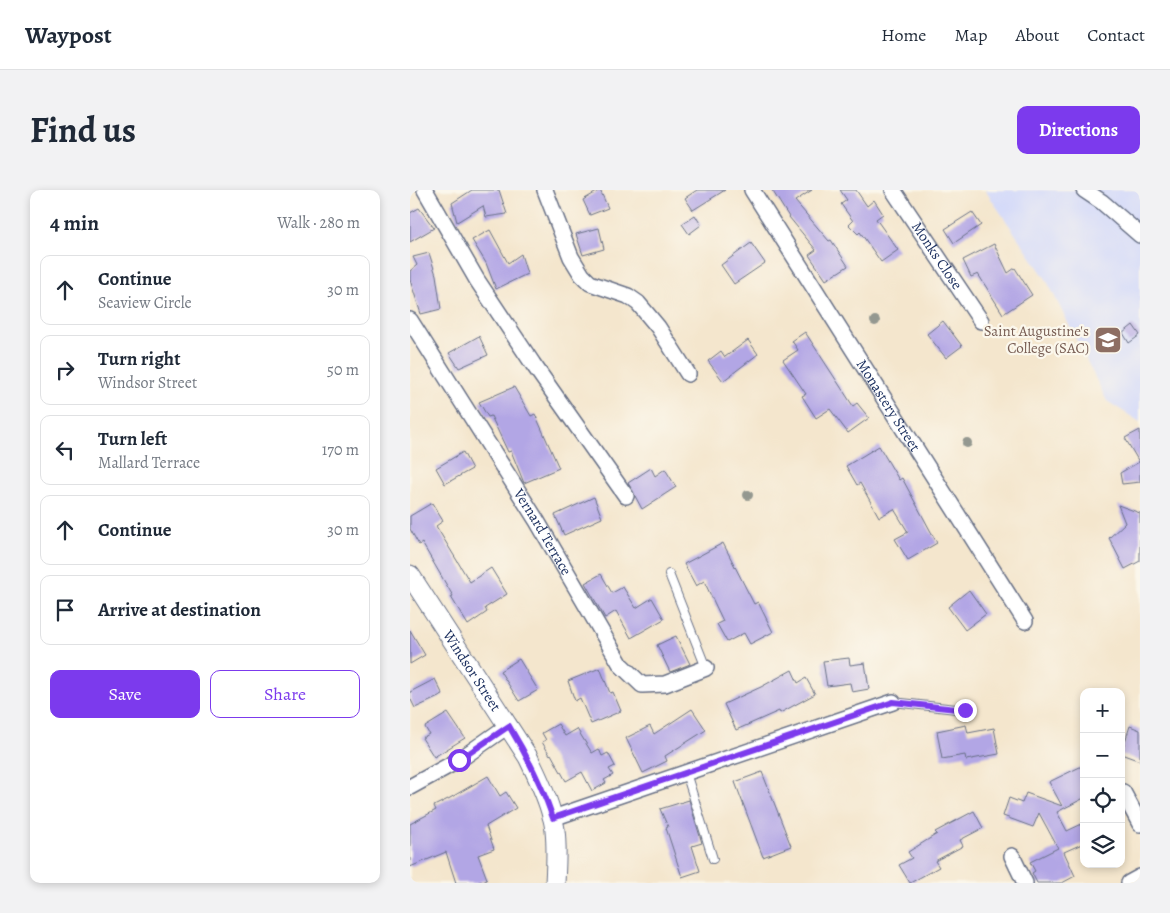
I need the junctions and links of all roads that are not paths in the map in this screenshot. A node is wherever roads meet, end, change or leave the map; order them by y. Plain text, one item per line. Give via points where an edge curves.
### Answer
1 (425, 190) edge
2 (545, 190) edge
3 (752, 190) edge
4 (893, 190) edge
5 (1084, 190) edge
6 (1140, 235) edge
7 (410, 320) edge
8 (981, 321) dead end
9 (688, 374) dead end
10 (626, 496) dead end
11 (670, 574) dead end
12 (410, 575) edge
13 (1025, 621) dead end
14 (706, 668) joint
15 (893, 702) joint
16 (965, 710) dead end
17 (509, 726) junction
18 (686, 773) junction
19 (410, 787) edge
20 (1125, 797) edge
21 (553, 818) junction
22 (1140, 824) edge
23 (1012, 856) dead end
24 (713, 859) dead end
25 (1140, 878) edge
26 (555, 883) edge
27 (1025, 883) edge
28 (1129, 883) edge

1 - 10 street via 532,364
2 - 9 street via 571,257 582,275 590,283 638,302
3 - 13 street, Monastery Street
4 - 8 street, Monks Close
5 - 6 street
7 - 14 street, Vernard Terrace via 537,521 620,666 642,685 665,684
11 - 14 lane
12 - 17 street, Windsor Street
15 - 16 lane
15 - 18 street
17 - 19 street via 459,760
17 - 21 street, Windsor Street via 528,757
18 - 21 street
18 - 24 lane
20 - 22 street
21 - 26 street, Windsor Street
23 - 27 street
25 - 28 street

